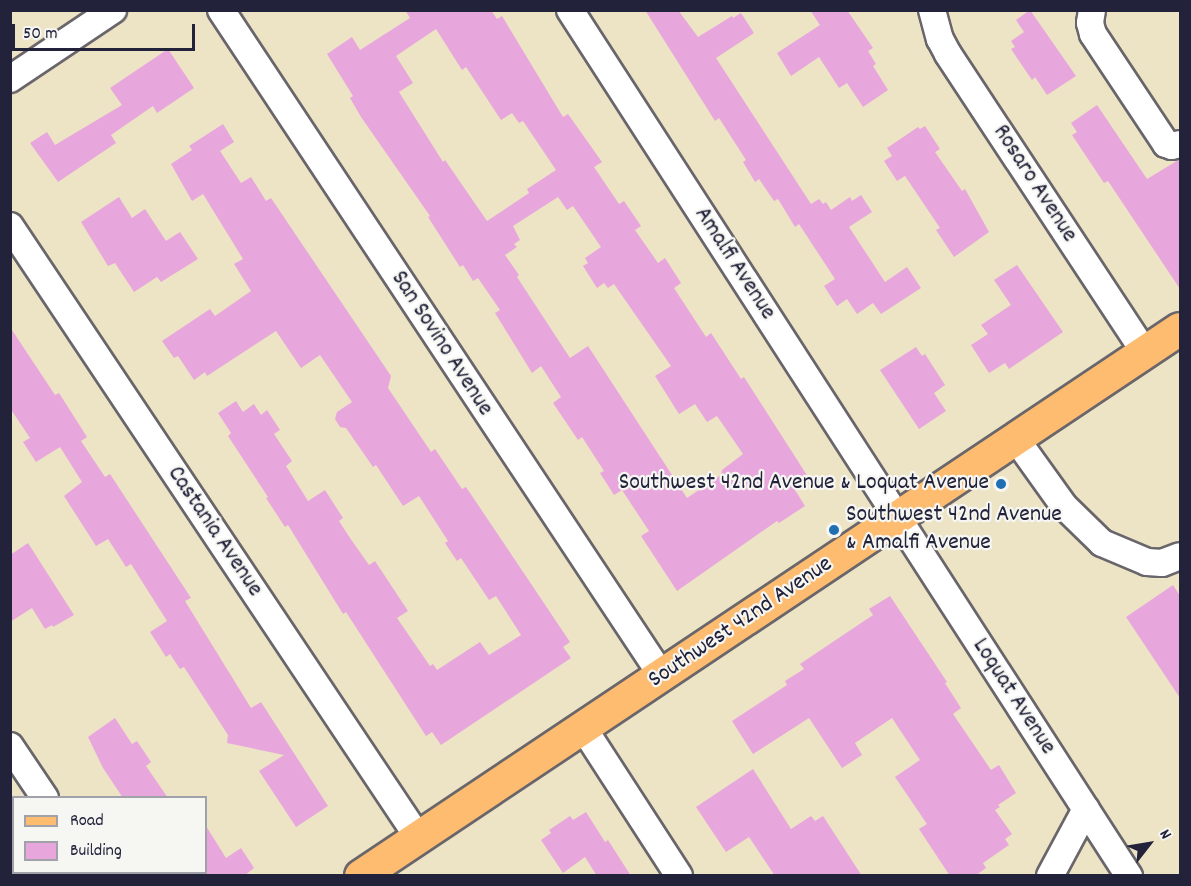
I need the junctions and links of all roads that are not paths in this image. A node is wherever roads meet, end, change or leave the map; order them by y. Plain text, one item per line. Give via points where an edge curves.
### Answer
1 (113, 10) edge
2 (221, 10) edge
3 (570, 10) edge
4 (932, 10) edge
5 (1092, 10) edge
6 (10, 79) edge
7 (1180, 144) edge
8 (10, 226) edge
9 (1180, 329) edge
10 (1145, 353) junction
11 (1016, 439) junction
12 (897, 518) junction
13 (1180, 556) edge
14 (662, 676) junction
15 (584, 729) junction
16 (10, 746) edge
17 (44, 796) edge
18 (1086, 809) junction
19 (418, 837) junction
20 (361, 876) edge
21 (679, 876) edge
22 (1050, 876) edge
23 (1129, 876) edge

1 - 6 street
2 - 14 street, San Sovino Avenue
3 - 12 street, Amalfi Avenue
4 - 10 street, Rosaro Avenue via 948,54
5 - 7 street via 1093,34 1106,54 1166,144
8 - 19 street, Castania Avenue
9 - 10 main road, Southwest 42nd Avenue
10 - 11 main road, Southwest 42nd Avenue
11 - 12 main road, Southwest 42nd Avenue
11 - 13 street via 1064,506 1102,543 1147,562 1162,563
12 - 14 main road, Southwest 42nd Avenue
12 - 18 street, Loquat Avenue
14 - 15 main road, Southwest 42nd Avenue
15 - 19 main road, Southwest 42nd Avenue
15 - 21 street
16 - 17 street
18 - 22 street
18 - 23 street, Loquat Avenue
19 - 20 main road, Southwest 42nd Avenue

